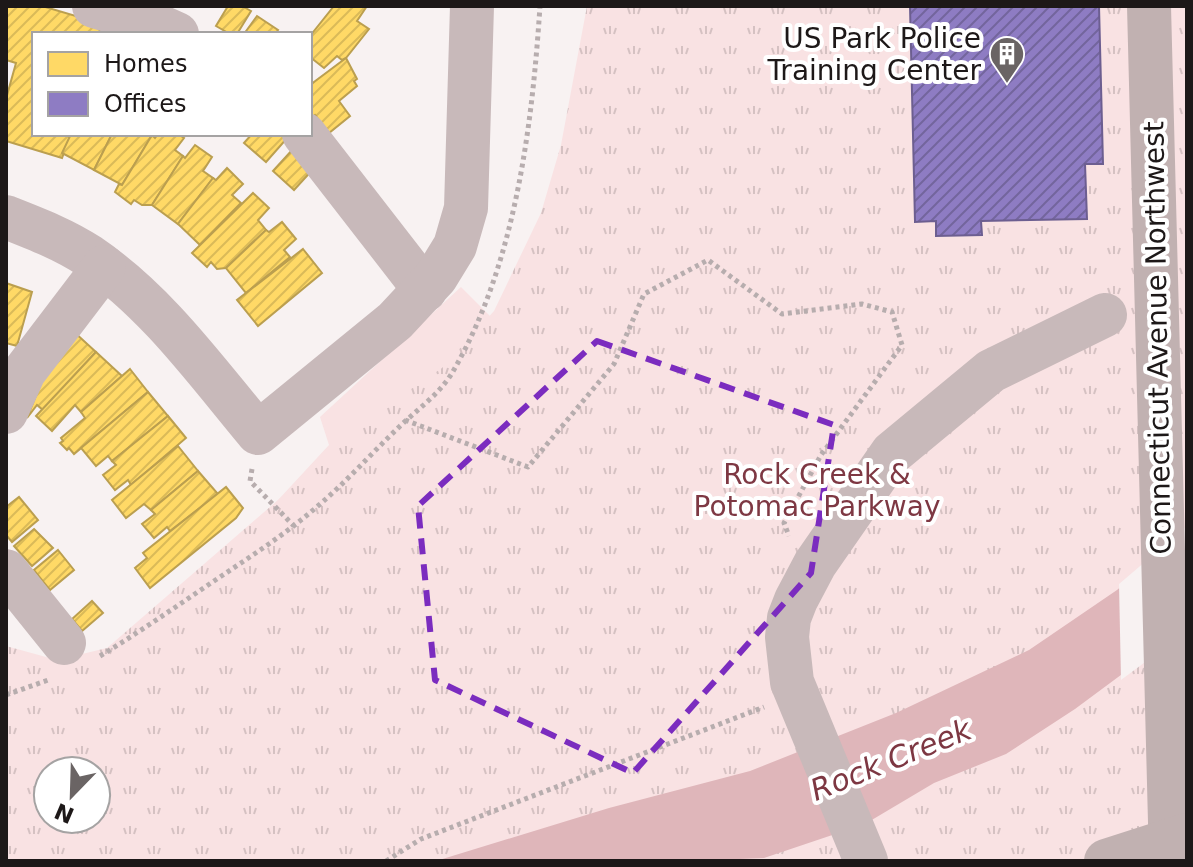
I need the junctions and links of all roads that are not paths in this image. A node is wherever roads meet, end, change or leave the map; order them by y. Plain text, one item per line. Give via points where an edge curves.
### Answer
1 (94, 6) edge
2 (472, 6) edge
3 (1149, 6) edge
4 (173, 32) edge
5 (306, 136) edge
6 (6, 217) edge
7 (104, 267) junction
8 (425, 290) junction
9 (1105, 315) dead end
10 (6, 412) edge
11 (6, 571) edge
12 (64, 643) dead end
13 (1187, 835) edge
14 (866, 861) edge
15 (1106, 861) edge
16 (1171, 861) edge

1 - 4 street
2 - 8 street via 466,208 447,263
3 - 16 main road, Connecticut Avenue Northwest
5 - 8 street
6 - 7 street via 65,242
7 - 8 street via 158,316 258,433 377,337
7 - 10 street via 24,372
9 - 14 street via 991,371 892,453 796,600 787,647 792,682 782,704
11 - 12 street
13 - 15 main road

